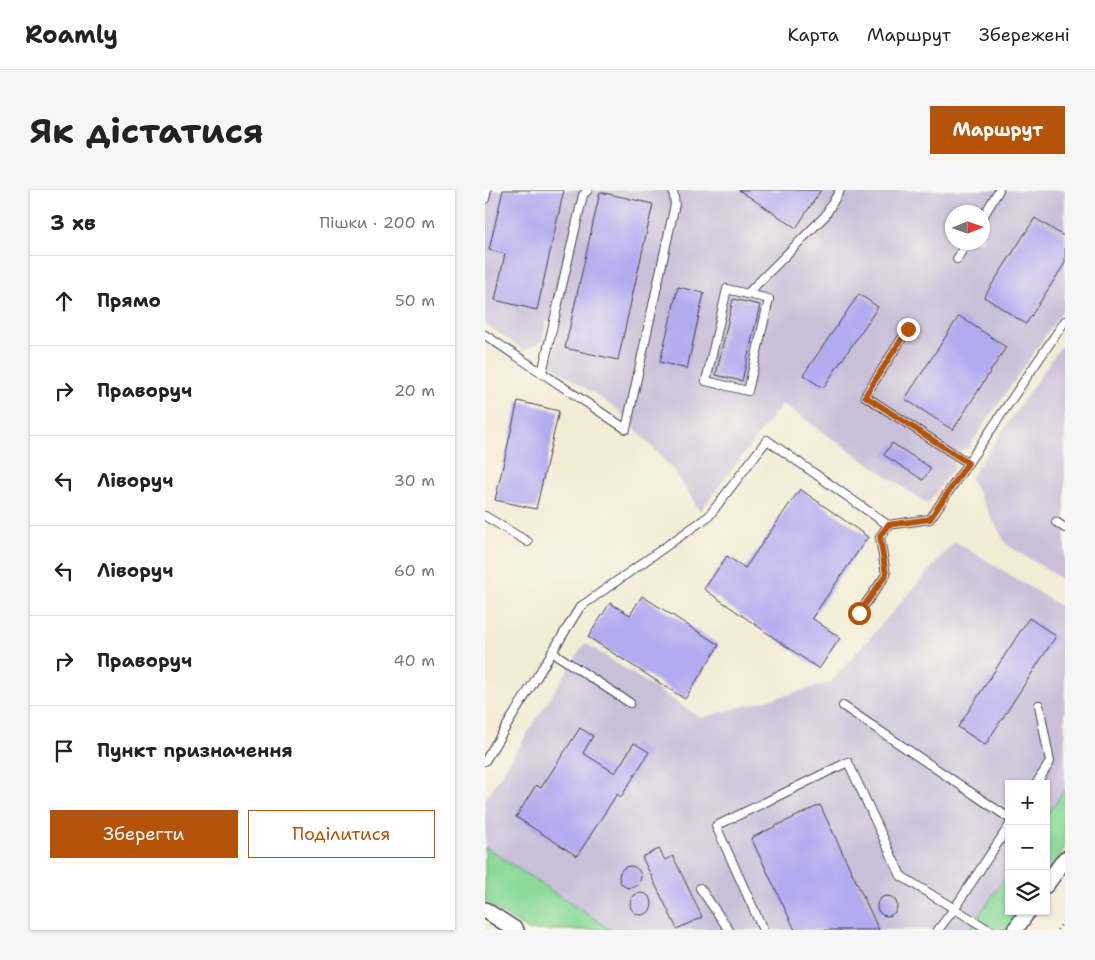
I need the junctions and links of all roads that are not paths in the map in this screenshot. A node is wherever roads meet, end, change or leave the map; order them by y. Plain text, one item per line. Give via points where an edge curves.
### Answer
1 (487, 190) edge
2 (588, 190) edge
3 (673, 190) edge
4 (840, 190) edge
5 (999, 190) edge
6 (485, 199) edge
7 (990, 205) edge
8 (962, 250) edge
9 (957, 258) dead end
10 (747, 294) junction
11 (1065, 321) edge
12 (908, 329) dead end
13 (485, 335) edge
14 (542, 373) junction
15 (968, 463) junction
16 (485, 516) edge
17 (1056, 522) dead end
18 (888, 525) junction
19 (1065, 528) edge
20 (528, 542) dead end
21 (859, 613) dead end
22 (552, 652) junction
23 (630, 702) dead end
24 (1039, 705) dead end
25 (843, 706) dead end
26 (485, 761) edge
27 (1039, 780) edge
28 (1005, 815) edge
29 (1005, 832) edge
30 (1065, 859) edge
31 (1050, 880) edge
32 (700, 888) dead end
33 (954, 909) junction
34 (485, 910) edge
35 (1025, 915) edge
36 (516, 930) edge
37 (729, 930) edge
38 (763, 930) edge
39 (938, 930) edge
40 (989, 930) edge
41 (1015, 930) edge

1 - 6 lane
2 - 14 lane via 583,195
3 - 14 lane via 675,204 626,429
4 - 10 lane via 825,216
5 - 7 lane
8 - 9 lane
10 - 10 lane via 769,299 748,391 706,381 727,290
11 - 15 lane
12 - 15 lane via 865,396
13 - 14 lane
15 - 18 lane via 930,519
16 - 20 lane
17 - 19 lane
18 - 21 lane via 880,536 886,575
18 - 22 lane via 767,440 709,516 580,607
22 - 23 lane
22 - 26 lane
24 - 27 lane via 1050,762
25 - 28 lane
29 - 33 lane
30 - 31 street
32 - 37 lane
33 - 38 lane via 901,876 848,762 716,826
33 - 39 lane
33 - 40 lane
34 - 36 street
35 - 41 street

